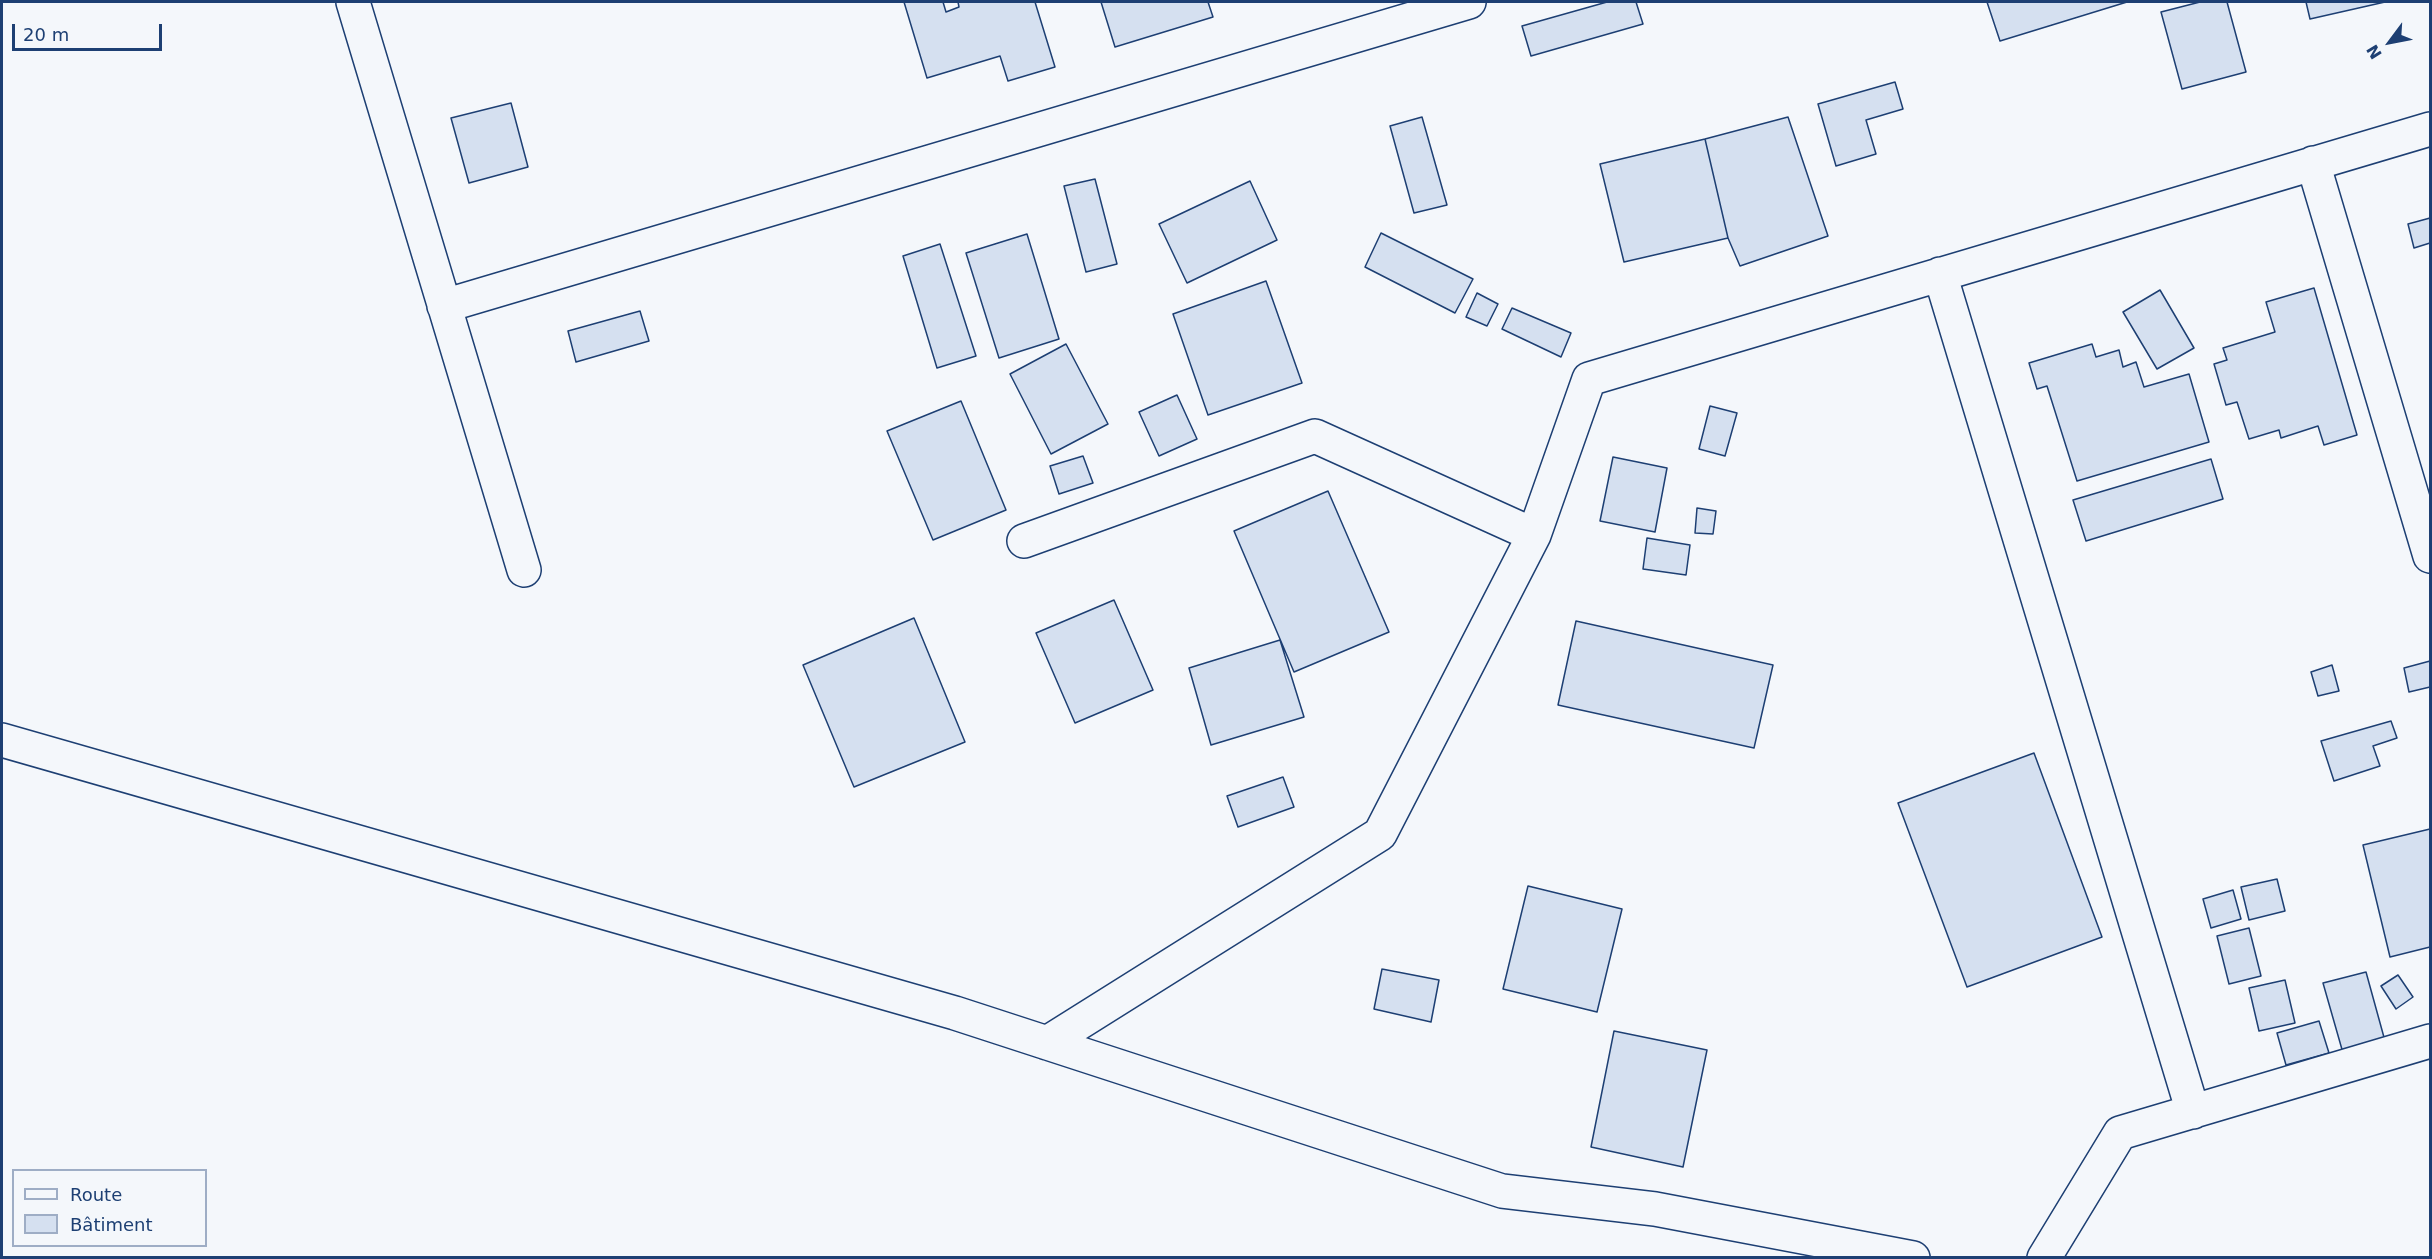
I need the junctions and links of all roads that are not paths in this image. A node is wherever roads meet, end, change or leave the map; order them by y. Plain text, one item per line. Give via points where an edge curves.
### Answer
1 (353, 2) edge
2 (1469, 2) edge
3 (2430, 129) edge
4 (2313, 164) junction
5 (1940, 274) junction
6 (444, 306) junction
7 (1534, 535) junction
8 (1024, 541) dead end
9 (2430, 556) edge
10 (524, 570) dead end
11 (2, 740) edge
12 (2430, 1041) edge
13 (1047, 1043) junction
14 (2193, 1112) junction
15 (1913, 1257) edge
16 (2044, 1257) edge

1 - 6 street
2 - 6 street
3 - 4 street
4 - 5 street
4 - 9 street
5 - 7 street via 1589,379
5 - 14 street
6 - 10 street
7 - 8 street via 1315,436
7 - 13 street via 1380,834
11 - 13 street via 955,1013
12 - 14 street
13 - 15 street via 1502,1191 1654,1209
14 - 16 street via 2120,1133

